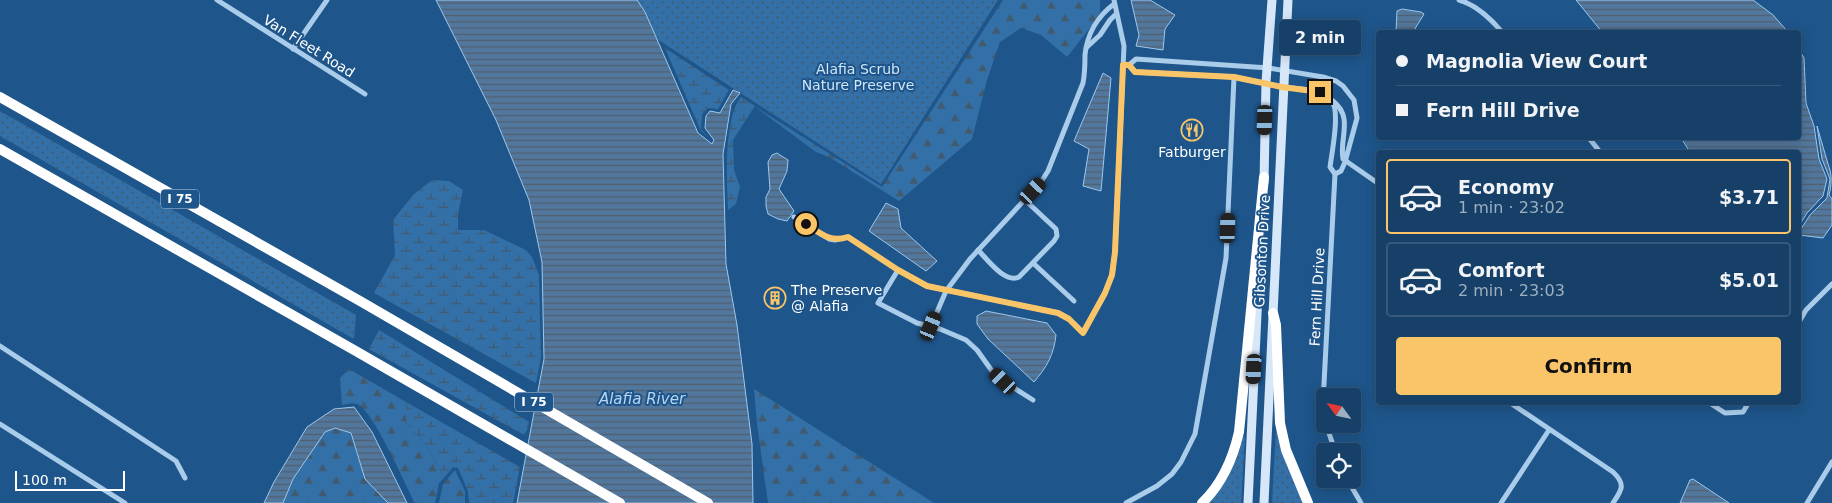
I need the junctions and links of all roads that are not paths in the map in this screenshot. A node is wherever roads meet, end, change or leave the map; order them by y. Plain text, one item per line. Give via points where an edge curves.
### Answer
1 (217, 0) edge
2 (327, 0) edge
3 (1272, 0) edge
4 (1288, 0) edge
5 (1459, 0) edge
6 (1114, 2) edge
7 (1116, 14) junction
8 (1500, 30) edge
9 (1087, 47) junction
10 (293, 49) junction
11 (1126, 65) junction
12 (1268, 68) junction
13 (1284, 70) junction
14 (1234, 77) junction
15 (1266, 82) junction
16 (1282, 87) junction
17 (365, 94) dead end
18 (0, 97) edge
19 (1333, 101) junction
20 (1591, 140) edge
21 (0, 149) edge
22 (1598, 150) edge
23 (1345, 162) junction
24 (1335, 174) junction
25 (1264, 177) junction
26 (1376, 182) edge
27 (1025, 200) junction
28 (794, 217) dead end
29 (978, 250) junction
30 (1033, 263) junction
31 (898, 270) junction
32 (1832, 284) edge
33 (946, 291) junction
34 (1074, 301) dead end
35 (1273, 313) junction
36 (1801, 319) edge
37 (931, 326) junction
38 (0, 346) edge
39 (1324, 388) edge
40 (1034, 400) dead end
41 (1513, 405) edge
42 (1713, 405) edge
43 (1747, 405) edge
44 (0, 424) edge
45 (1549, 430) junction
46 (1832, 462) edge
47 (185, 478) dead end
48 (1352, 488) edge
49 (125, 503) edge
50 (620, 503) edge
51 (708, 503) edge
52 (1126, 503) edge
53 (1202, 503) edge
54 (1248, 503) edge
55 (1264, 503) edge
56 (1308, 503) edge
57 (1361, 503) edge
58 (1501, 503) edge
59 (1613, 503) edge
60 (1807, 503) edge

1 - 10 street, Van Fleet Road
2 - 10 street
3 - 12 main road, Gibsonton Drive
4 - 13 main road, Gibsonton Drive
5 - 8 street via 1482,12
6 - 7 street
6 - 9 street via 1092,29
7 - 9 street
7 - 11 street
9 - 27 street via 1083,83 1053,159 1041,182
10 - 17 street, Van Fleet Road
11 - 12 street via 1136,59
11 - 14 street via 1135,72
11 - 33 street via 1112,275 1083,333 1058,313
12 - 13 street
12 - 15 main road, Gibsonton Drive
13 - 16 main road, Gibsonton Drive
13 - 23 street via 1336,81 1354,100 1357,118
14 - 15 street
14 - 52 street via 1226,258 1195,434 1172,474
15 - 16 street
15 - 25 main road, Gibsonton Drive
16 - 19 street via 1320,92
16 - 35 main road, Gibsonton Drive
18 - 51 highway, I 75
19 - 23 street via 1340,106 1344,117 1342,155
19 - 24 street, Fern Hill Drive via 1336,112 1330,167
20 - 22 street
21 - 50 highway
23 - 24 street via 1341,171
23 - 26 street
24 - 39 street, Fern Hill Drive
25 - 53 highway via 1239,432 1227,469
25 - 54 main road, Gibsonton Drive
27 - 29 street
27 - 30 street via 1051,223 1057,233
28 - 31 street via 829,239 848,237
29 - 30 street via 1011,280 1019,277
29 - 33 street
30 - 34 street
31 - 33 street via 927,286
31 - 37 street via 878,303
32 - 36 street
33 - 37 street
35 - 55 main road, Gibsonton Drive
35 - 56 highway via 1280,423 1286,450
37 - 40 street via 966,340 1003,381
38 - 47 street via 176,461
41 - 45 street
42 - 43 street via 1725,413 1743,412
44 - 49 street
45 - 58 street
45 - 59 street via 1620,478 1620,492
46 - 60 street
48 - 57 street

